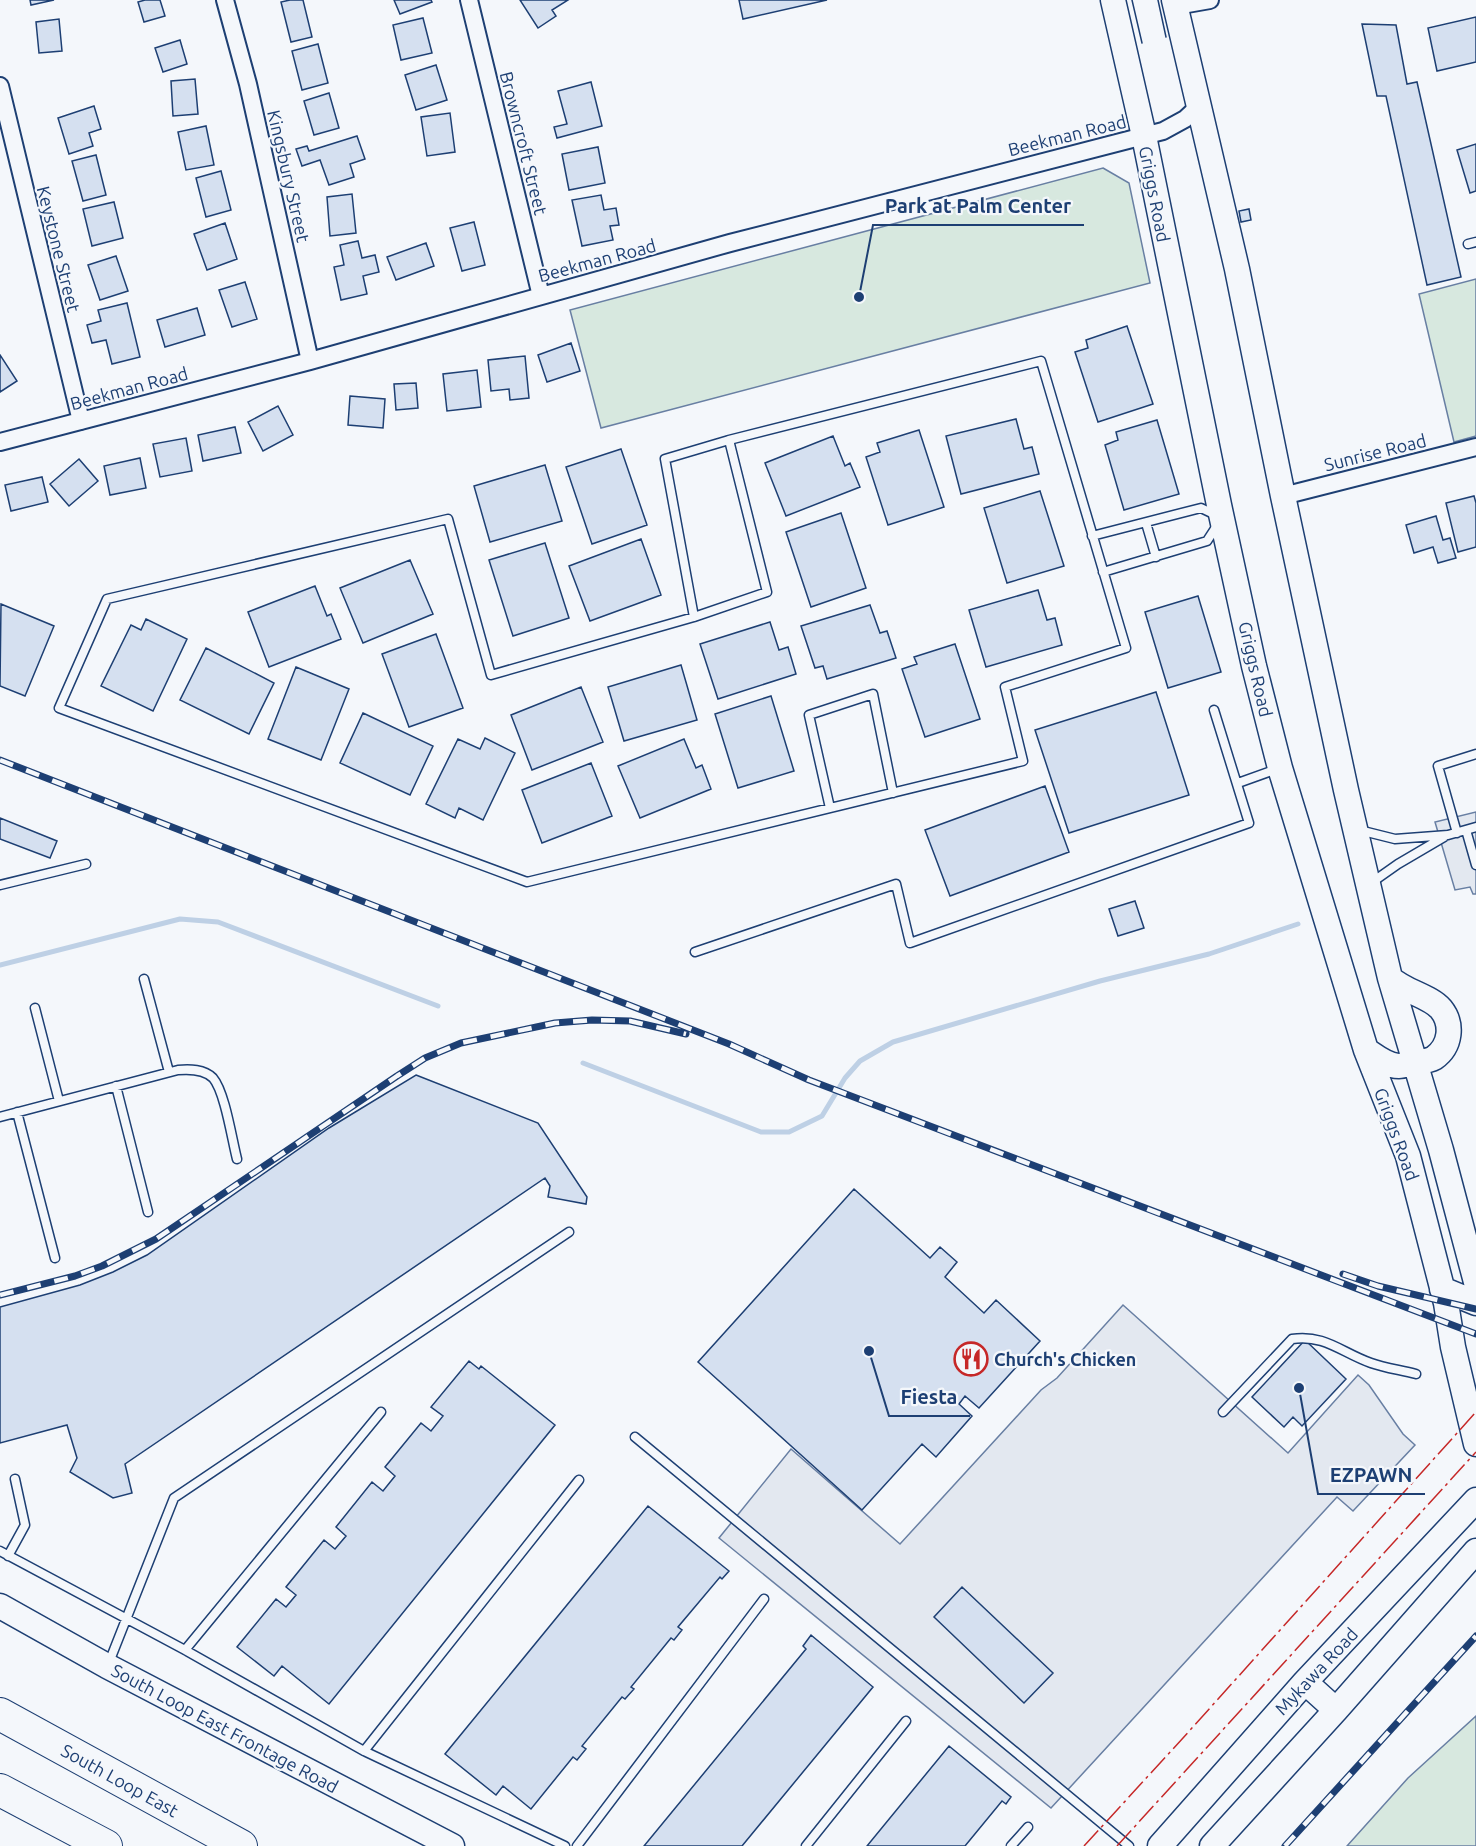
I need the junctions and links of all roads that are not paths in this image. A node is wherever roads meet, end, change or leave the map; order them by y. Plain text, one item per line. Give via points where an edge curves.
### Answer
1 (225, 0) edge
2 (469, 0) edge
3 (1113, 0) edge
4 (1210, 0) edge
5 (1175, 3) edge
6 (0, 86) edge
7 (1199, 106) junction
8 (1144, 136) junction
9 (542, 296) junction
10 (310, 361) junction
11 (81, 421) junction
12 (729, 440) junction
13 (0, 442) edge
14 (1476, 447) edge
15 (1283, 496) junction
16 (1222, 518) junction
17 (1146, 523) junction
18 (1092, 536) junction
19 (1156, 557) junction
20 (1103, 572) junction
21 (694, 617) junction
22 (1214, 710) dead end
23 (1476, 754) edge
24 (1280, 768) junction
25 (1238, 783) junction
26 (893, 793) junction
27 (830, 808) junction
28 (1476, 827) edge
29 (1356, 829) junction
30 (1457, 832) junction
31 (86, 864) dead end
32 (1476, 865) edge
33 (0, 885) edge
34 (1369, 885) junction
35 (695, 952) dead end
36 (1390, 978) junction
37 (144, 979) dead end
38 (35, 1008) dead end
39 (1366, 1050) junction
40 (1415, 1063) junction
41 (169, 1072) junction
42 (116, 1086) junction
43 (59, 1101) junction
44 (17, 1112) junction
45 (0, 1117) edge
46 (237, 1159) dead end
47 (148, 1212) dead end
48 (569, 1232) dead end
49 (56, 1258) dead end
50 (1475, 1273) edge
51 (1442, 1289) junction
52 (1476, 1303) edge
53 (1416, 1374) dead end
54 (381, 1412) dead end
55 (1223, 1412) dead end
56 (635, 1437) dead end
57 (1476, 1444) edge
58 (15, 1479) dead end
59 (579, 1480) dead end
60 (1476, 1500) edge
61 (0, 1551) edge
62 (1476, 1551) edge
63 (9, 1556) junction
64 (764, 1599) dead end
65 (0, 1606) edge
66 (126, 1620) junction
67 (185, 1650) junction
68 (107, 1666) junction
69 (1305, 1682) junction
70 (0, 1694) edge
71 (1336, 1710) junction
72 (0, 1714) edge
73 (906, 1721) dead end
74 (52, 1742) junction
75 (364, 1751) junction
76 (1234, 1761) junction
77 (1264, 1789) junction
78 (0, 1790) edge
79 (1028, 1827) dead end
80 (106, 1846) edge
81 (241, 1846) edge
82 (452, 1846) edge
83 (565, 1846) edge
84 (577, 1846) edge
85 (806, 1846) edge
86 (1011, 1846) edge
87 (1129, 1846) edge
88 (1160, 1846) edge
89 (1212, 1846) edge

1 - 10 street, Kingsbury Street via 248,84
2 - 9 street, Browncroft Street
3 - 8 main road, Griggs Road
4 - 5 street
5 - 7 main road, Griggs Road
6 - 11 street, Keystone Street
7 - 8 street, Beekman Road via 1185,119
7 - 15 main road, Griggs Road
8 - 9 street, Beekman Road via 978,177
8 - 16 main road, Griggs Road
9 - 10 street, Beekman Road
10 - 11 street, Beekman Road
11 - 13 street, Beekman Road
12 - 18 lane via 1041,362
12 - 21 lane via 665,459
12 - 21 lane via 766,592
14 - 15 street, Sunrise Road
15 - 29 main road, Griggs Road
16 - 17 lane via 1201,508
16 - 19 lane via 1207,541
16 - 24 main road, Griggs Road
17 - 18 lane
17 - 19 lane
18 - 20 lane
19 - 20 lane
20 - 26 lane via 1126,648 1005,687 1023,761
21 - 27 lane via 491,675 448,519 107,599 59,708 527,882
22 - 25 lane
23 - 30 lane via 1438,766
24 - 25 lane
24 - 39 main road, Griggs Road
25 - 35 lane via 1249,823 910,943 896,884
26 - 27 lane
26 - 27 lane via 873,694 808,715
28 - 30 lane
29 - 30 lane via 1395,839
29 - 34 main road, Griggs Road
30 - 32 lane
30 - 34 lane via 1398,864
31 - 33 lane
34 - 36 main road, Griggs Road
36 - 40 main road, Griggs Road
36 - 40 main road via 1430,1000 1441,1009 1449,1024 1449,1037 1443,1048 1433,1059
37 - 41 lane
38 - 43 lane
39 - 40 main road via 1398,1066
39 - 51 main road, Griggs Road via 1408,1156
40 - 50 main road, Griggs Road
41 - 42 lane
41 - 46 lane via 196,1069 213,1078 222,1095
42 - 43 lane
42 - 47 lane
43 - 44 lane
44 - 45 lane
44 - 49 lane
48 - 66 lane via 174,1498
51 - 52 main road
51 - 57 main road, Griggs Road
53 - 55 lane via 1371,1364 1308,1337 1292,1340
54 - 67 lane
56 - 87 lane
58 - 63 lane via 25,1525
59 - 75 lane
60 - 69 main road, Mykawa Road
61 - 63 lane
62 - 71 main road
63 - 66 lane
64 - 84 lane
65 - 68 main road, South Loop East Frontage Road
66 - 67 lane
66 - 68 lane
67 - 75 lane
68 - 82 main road, South Loop East Frontage Road
69 - 71 main road
69 - 76 main road, Mykawa Road
70 - 74 highway
71 - 77 main road
72 - 74 highway, South Loop East
73 - 85 lane
74 - 81 highway, South Loop East
75 - 83 lane
76 - 77 main road
76 - 88 main road, Mykawa Road
77 - 89 main road
78 - 80 highway
79 - 86 lane

